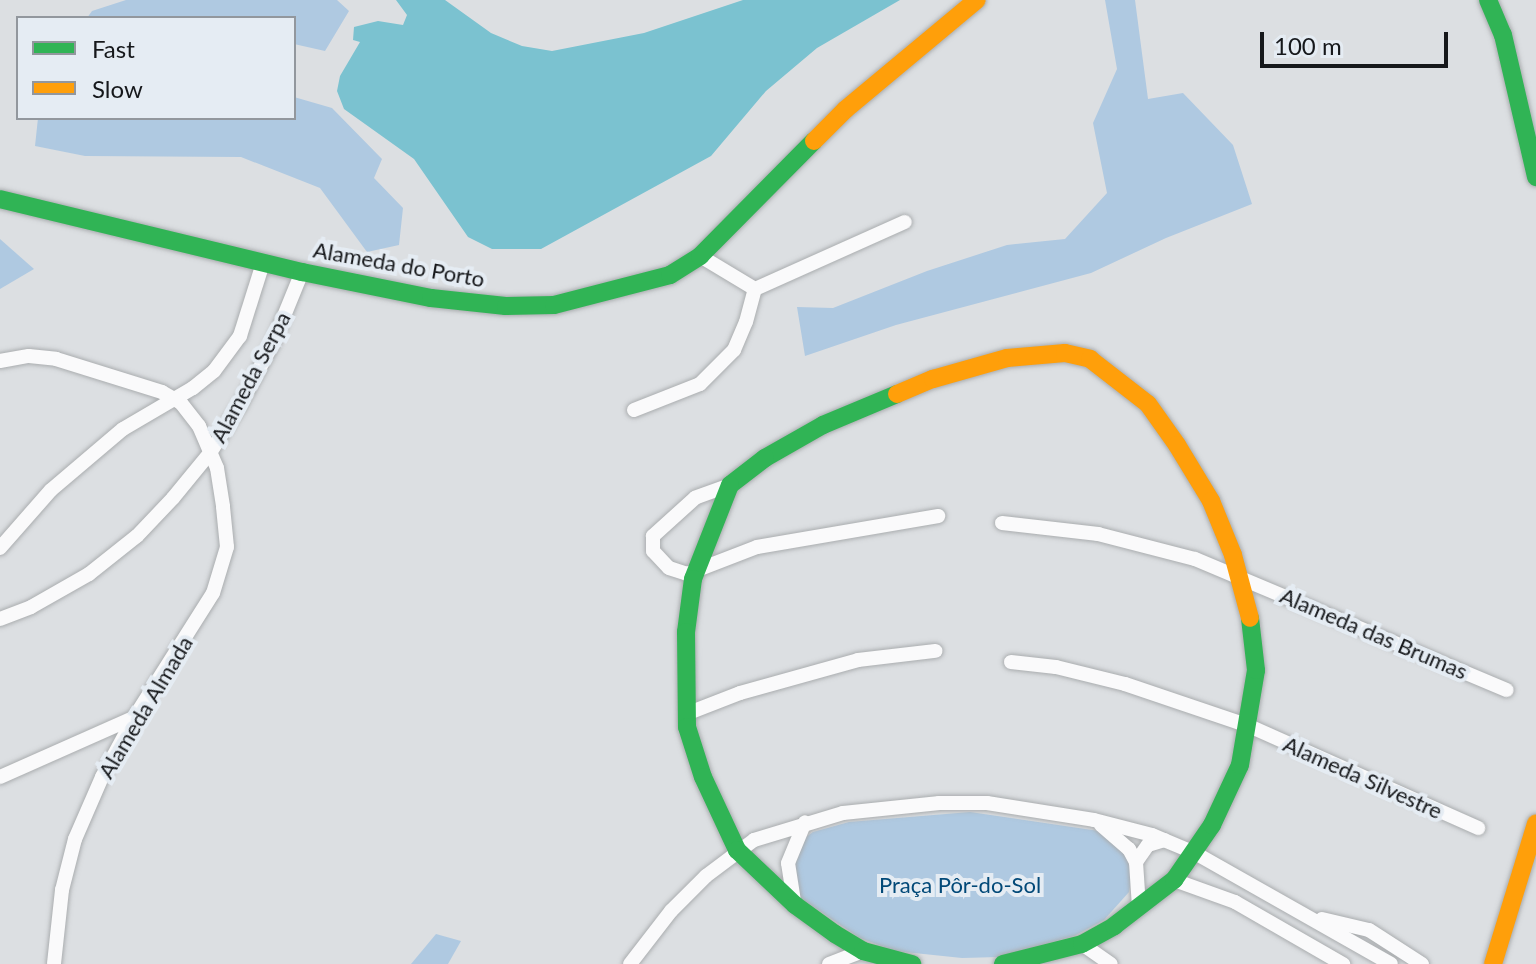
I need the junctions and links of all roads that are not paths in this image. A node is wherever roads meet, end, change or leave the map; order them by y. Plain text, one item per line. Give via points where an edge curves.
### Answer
1 (977, 0) edge
2 (1488, 0) edge
3 (1536, 177) edge
4 (0, 199) edge
5 (905, 222) dead end
6 (700, 256) junction
7 (263, 263) junction
8 (302, 272) junction
9 (755, 289) junction
10 (0, 361) edge
11 (173, 399) junction
12 (634, 410) dead end
13 (210, 453) junction
14 (730, 485) junction
15 (938, 516) dead end
16 (1002, 523) dead end
17 (0, 548) edge
18 (696, 572) junction
19 (1241, 577) junction
20 (3, 615) edge
21 (935, 651) dead end
22 (1011, 662) dead end
23 (1507, 690) dead end
24 (686, 714) junction
25 (134, 718) junction
26 (1249, 726) junction
27 (0, 777) edge
28 (1094, 820) junction
29 (805, 822) junction
30 (1536, 823) edge
31 (1478, 828) dead end
32 (1164, 840) junction
33 (737, 850) junction
34 (1195, 853) junction
35 (1136, 862) junction
36 (1174, 880) junction
37 (795, 905) junction
38 (1139, 907) junction
39 (1312, 918) junction
40 (1330, 927) junction
41 (1303, 939) junction
42 (1500, 941) junction
43 (1082, 944) junction
44 (1317, 946) junction
45 (863, 951) junction
46 (54, 964) edge
47 (630, 964) edge
48 (829, 964) edge
49 (912, 964) edge
50 (1003, 964) edge
51 (1111, 964) edge
52 (1322, 964) edge
53 (1343, 964) edge
54 (1391, 964) edge
55 (1422, 964) edge
56 (1475, 964) edge
57 (1493, 964) edge

1 - 6 street, Alameda do Porto via 846,109
2 - 3 street via 1503,35
4 - 7 street, Alameda do Porto
5 - 9 street
6 - 8 street, Alameda do Porto via 670,275 554,305 431,298
6 - 9 street
7 - 8 street, Alameda do Porto
7 - 11 street via 240,336 214,371
8 - 13 street, Alameda Serpa via 273,343
9 - 12 street via 734,350 721,366 700,384
10 - 11 street via 56,359
11 - 13 street, Alameda Almada via 199,426
11 - 17 street via 84,461
13 - 20 street, Alameda Serpa via 137,536 89,574 31,607
13 - 25 street, Alameda Almada via 223,507 227,547 222,567 213,593
14 - 18 street
14 - 18 street via 695,498 651,539 653,551 669,568
14 - 19 street via 823,425 933,379 1007,358 1065,353 1090,359 1148,404 1211,501
15 - 18 street via 773,544
16 - 19 street, Alameda das Brumas via 1098,534
18 - 24 street via 686,632
19 - 23 street, Alameda das Brumas
19 - 26 street via 1256,670
21 - 24 street via 858,660
22 - 26 street, Alameda Silvestre via 1125,684
24 - 33 street via 703,777
25 - 27 street
25 - 46 street, Alameda Almada via 75,839 62,890
26 - 31 street, Alameda Silvestre
26 - 34 street via 1240,765
28 - 29 street via 987,803 939,803
28 - 32 street
28 - 35 street via 1129,849
29 - 33 street
29 - 37 street via 788,863
30 - 42 street
32 - 34 street
32 - 35 street via 1148,845
33 - 37 street
33 - 47 street via 671,911
34 - 36 street
34 - 39 street
35 - 38 street
36 - 38 street
36 - 41 street via 1235,902
37 - 45 street
38 - 43 street
39 - 40 street
39 - 55 street via 1369,930
40 - 44 street
40 - 54 street
41 - 44 street
41 - 52 street
42 - 56 street
42 - 57 street
43 - 50 street
43 - 51 street
44 - 53 street
45 - 48 street
45 - 49 street

